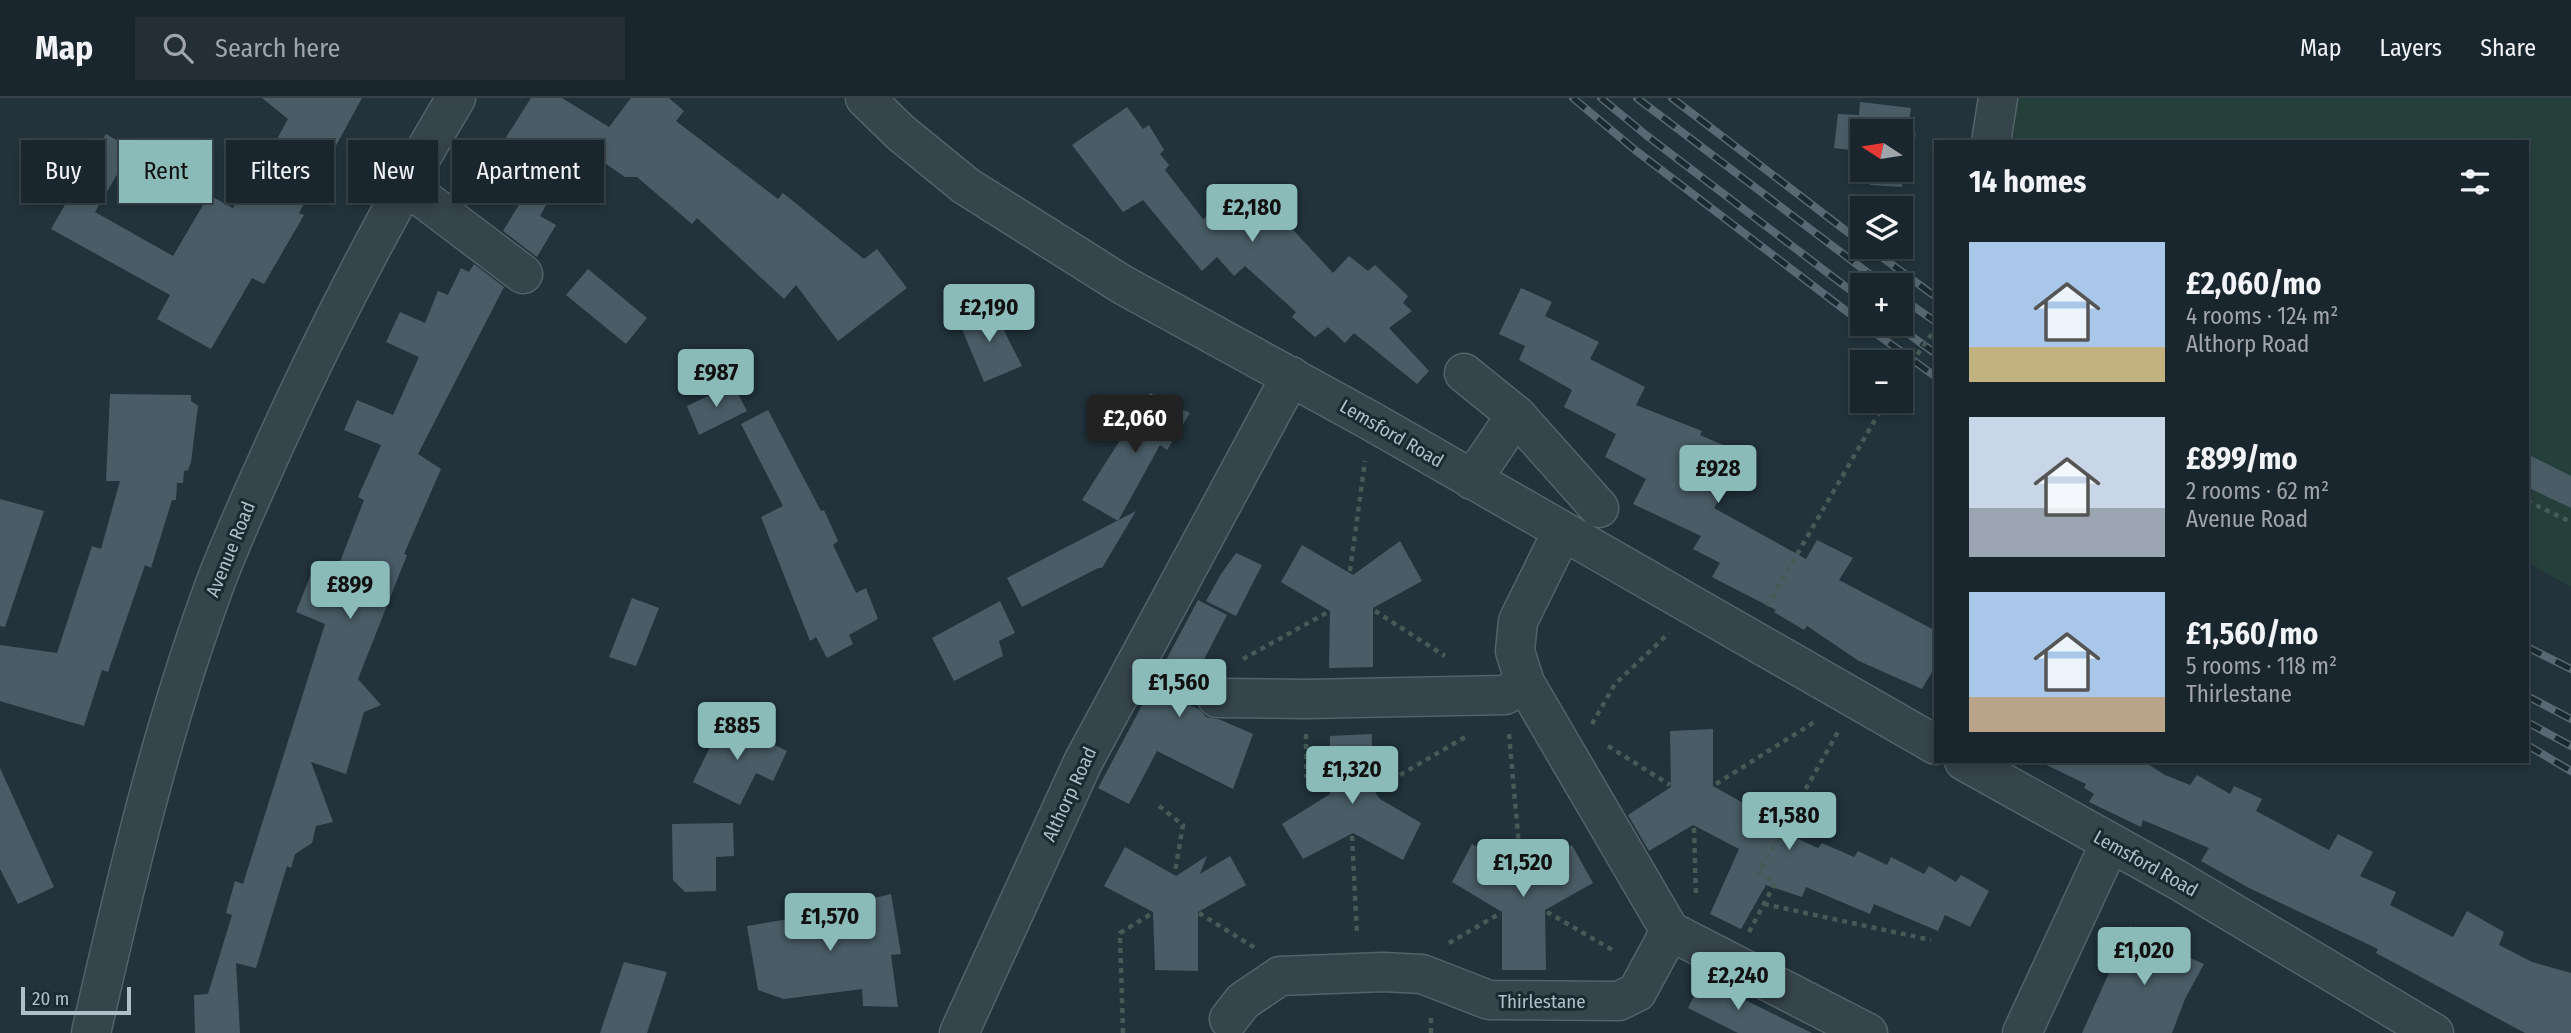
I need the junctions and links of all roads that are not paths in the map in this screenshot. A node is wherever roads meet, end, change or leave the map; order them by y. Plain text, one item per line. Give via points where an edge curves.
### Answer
1 (456, 98) edge
2 (865, 98) edge
3 (1998, 98) edge
4 (431, 140) edge
5 (1991, 140) edge
6 (394, 203) edge
7 (429, 203) edge
8 (523, 274) dead end
9 (1464, 373) dead end
10 (1291, 376) junction
11 (1516, 415) junction
12 (1472, 480) junction
13 (1600, 508) dead end
14 (1562, 532) junction
15 (1515, 689) junction
16 (1217, 698) dead end
17 (1934, 744) edge
18 (1968, 763) edge
19 (2110, 843) junction
20 (1683, 938) junction
21 (1229, 1019) dead end
22 (91, 1033) edge
23 (960, 1033) edge
24 (1868, 1033) edge
25 (2022, 1033) edge
26 (2434, 1033) edge

1 - 4 street, Avenue Road
2 - 10 street, Lemsford Road via 966,186 1139,294
3 - 5 street
6 - 22 street, Avenue Road via 320,345 211,593 157,762
7 - 8 street
9 - 11 street
10 - 12 street, Lemsford Road
10 - 23 street, Althorp Road via 1083,762
11 - 12 street
11 - 13 street
12 - 14 street, Lemsford Road
14 - 15 street via 1518,621
14 - 17 street, Lemsford Road
15 - 16 street via 1306,699
15 - 20 street via 1574,740
18 - 19 street, Lemsford Road
19 - 25 street
19 - 26 street, Lemsford Road
20 - 21 street, Thirlestane via 1649,971 1637,992 1619,1001 1489,1000 1422,974 1280,976 1242,1001
20 - 24 street

